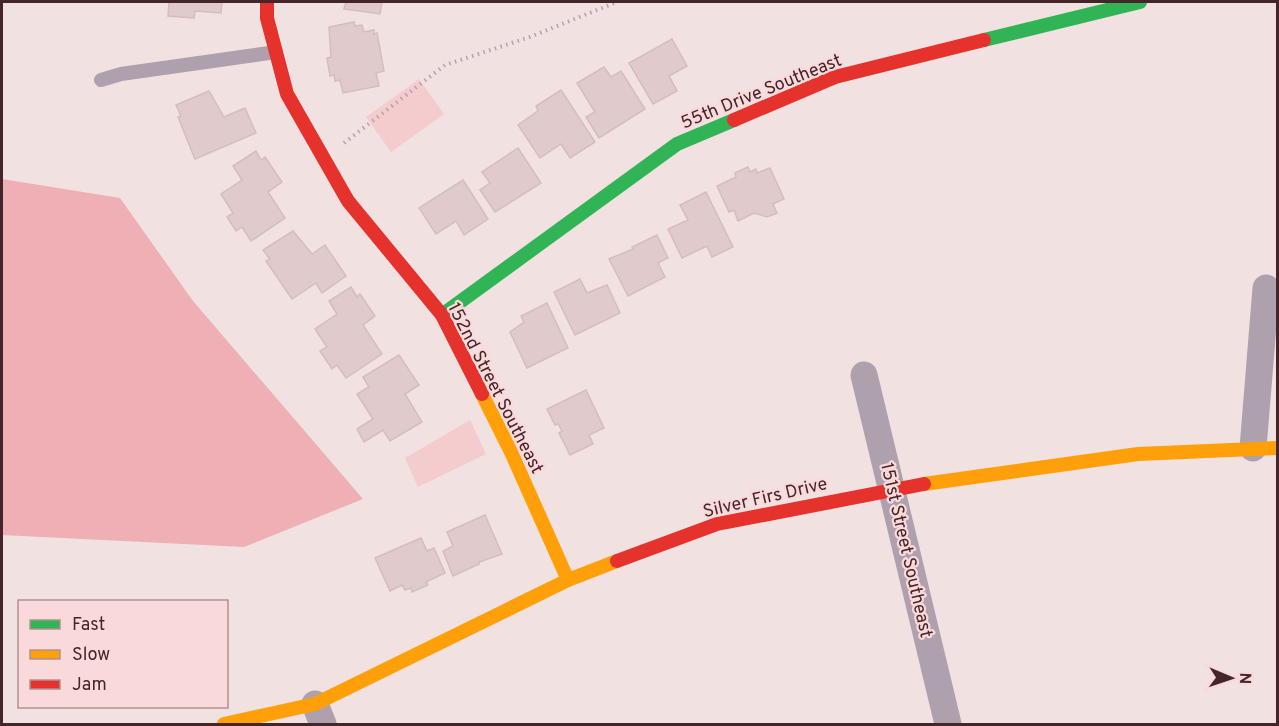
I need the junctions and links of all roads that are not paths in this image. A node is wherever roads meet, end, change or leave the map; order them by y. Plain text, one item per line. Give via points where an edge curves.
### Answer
1 (267, 2) edge
2 (1140, 2) edge
3 (276, 52) junction
4 (101, 80) dead end
5 (1266, 288) dead end
6 (442, 315) junction
7 (864, 375) dead end
8 (1265, 448) edge
9 (892, 488) junction
10 (568, 580) junction
11 (319, 714) edge
12 (224, 724) edge
13 (948, 724) edge

1 - 3 street, 152nd Street Southeast
2 - 6 street, 55th Drive Southeast via 835,77 677,144
3 - 4 lane
3 - 6 street, 152nd Street Southeast via 287,94 348,201
5 - 8 street
6 - 10 street, 152nd Street Southeast via 511,452
7 - 9 street, 151st Street Southeast
8 - 9 street, Silver Firs Drive via 1138,454
9 - 10 street, Silver Firs Drive via 717,524
9 - 13 street, 151st Street Southeast
10 - 11 street, Silver Firs Drive
11 - 12 street, Silver Firs Drive

